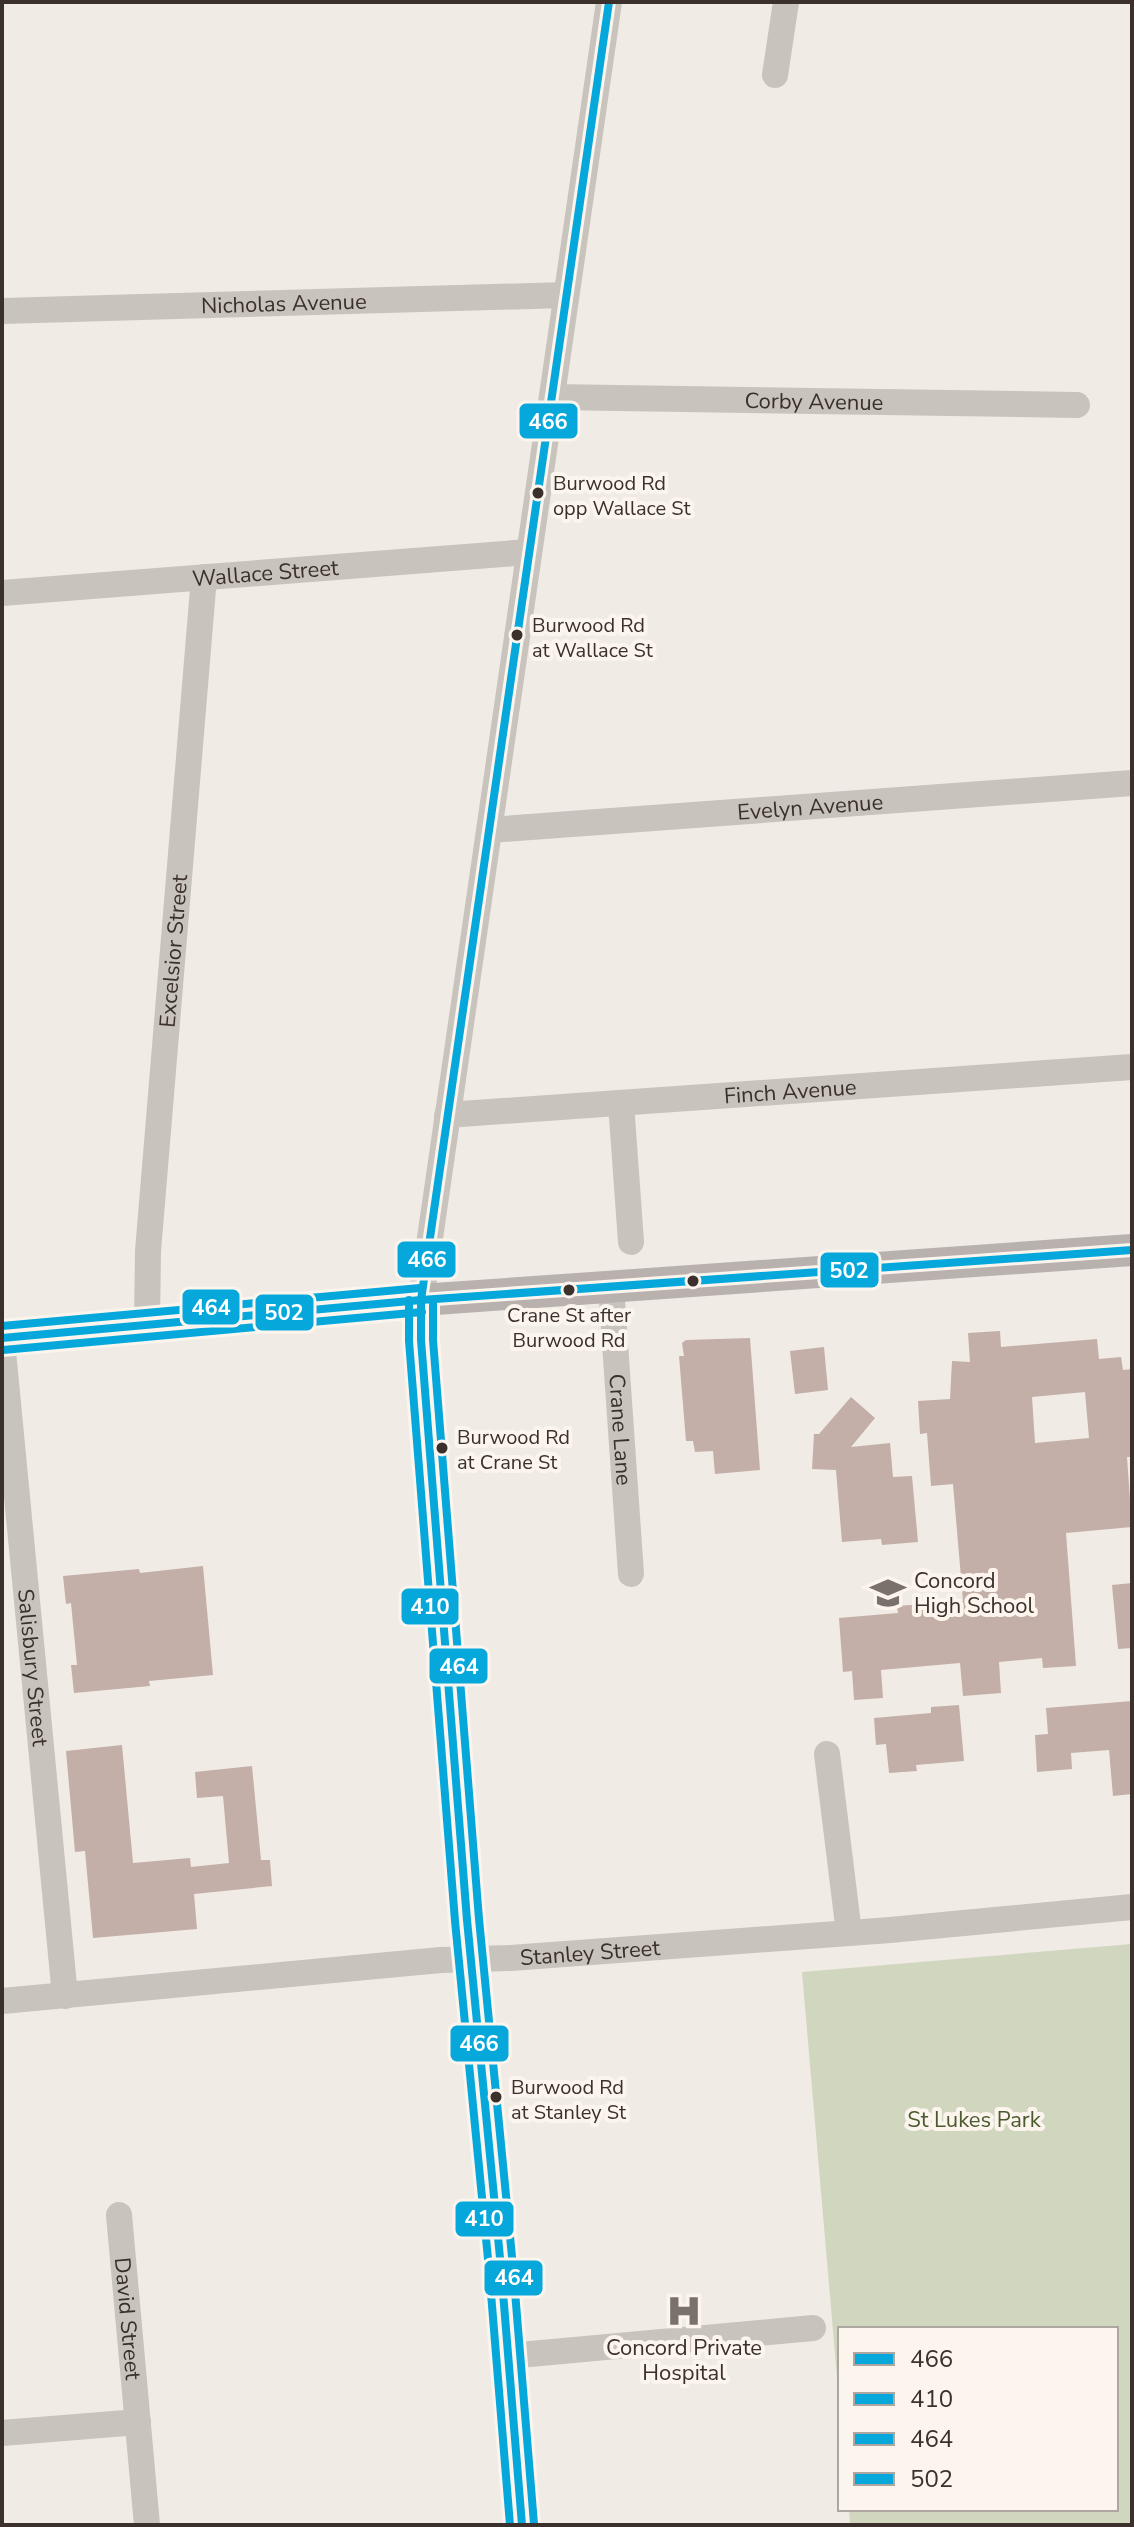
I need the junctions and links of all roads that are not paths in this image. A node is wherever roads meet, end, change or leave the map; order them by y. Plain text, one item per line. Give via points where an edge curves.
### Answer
1 (609, 2) edge
2 (786, 2) edge
3 (775, 75) dead end
4 (566, 295) junction
5 (2, 311) edge
6 (552, 397) junction
7 (1077, 405) dead end
8 (529, 552) junction
9 (204, 577) junction
10 (2, 593) edge
11 (1132, 783) edge
12 (489, 830) junction
13 (1132, 1067) edge
14 (621, 1103) junction
15 (447, 1115) junction
16 (631, 1242) dead end
17 (1132, 1250) edge
18 (611, 1286) junction
19 (421, 1300) junction
20 (147, 1324) junction
21 (2, 1339) edge
22 (631, 1574) dead end
23 (827, 1754) dead end
24 (1132, 1907) edge
25 (849, 1933) junction
26 (470, 1959) junction
27 (65, 1996) junction
28 (2, 2001) edge
29 (119, 2215) dead end
30 (813, 2328) dead end
31 (508, 2356) junction
32 (138, 2422) junction
33 (2, 2433) edge
34 (147, 2525) edge
35 (522, 2525) edge

1 - 4 street
2 - 3 street
4 - 5 street, Nicholas Avenue
4 - 6 street
6 - 7 street, Corby Avenue
6 - 8 street
8 - 9 street, Wallace Street
8 - 12 street
9 - 10 street, Wallace Street
9 - 20 street, Excelsior Street via 148,1251
11 - 12 street, Evelyn Avenue
12 - 15 street
13 - 14 street, Finch Avenue
14 - 15 street, Finch Avenue
14 - 16 street
15 - 19 street
17 - 18 main road
18 - 19 main road
18 - 22 street, Crane Lane
19 - 20 main road
19 - 26 street
20 - 21 main road
21 - 27 street, Salisbury Street
23 - 25 street
24 - 25 street, Stanley Street
25 - 26 street, Stanley Street
26 - 27 street, Stanley Street
26 - 31 street
27 - 28 street, Stanley Street
29 - 32 street, David Street
30 - 31 street
31 - 35 street
32 - 33 street
32 - 34 street, David Street

